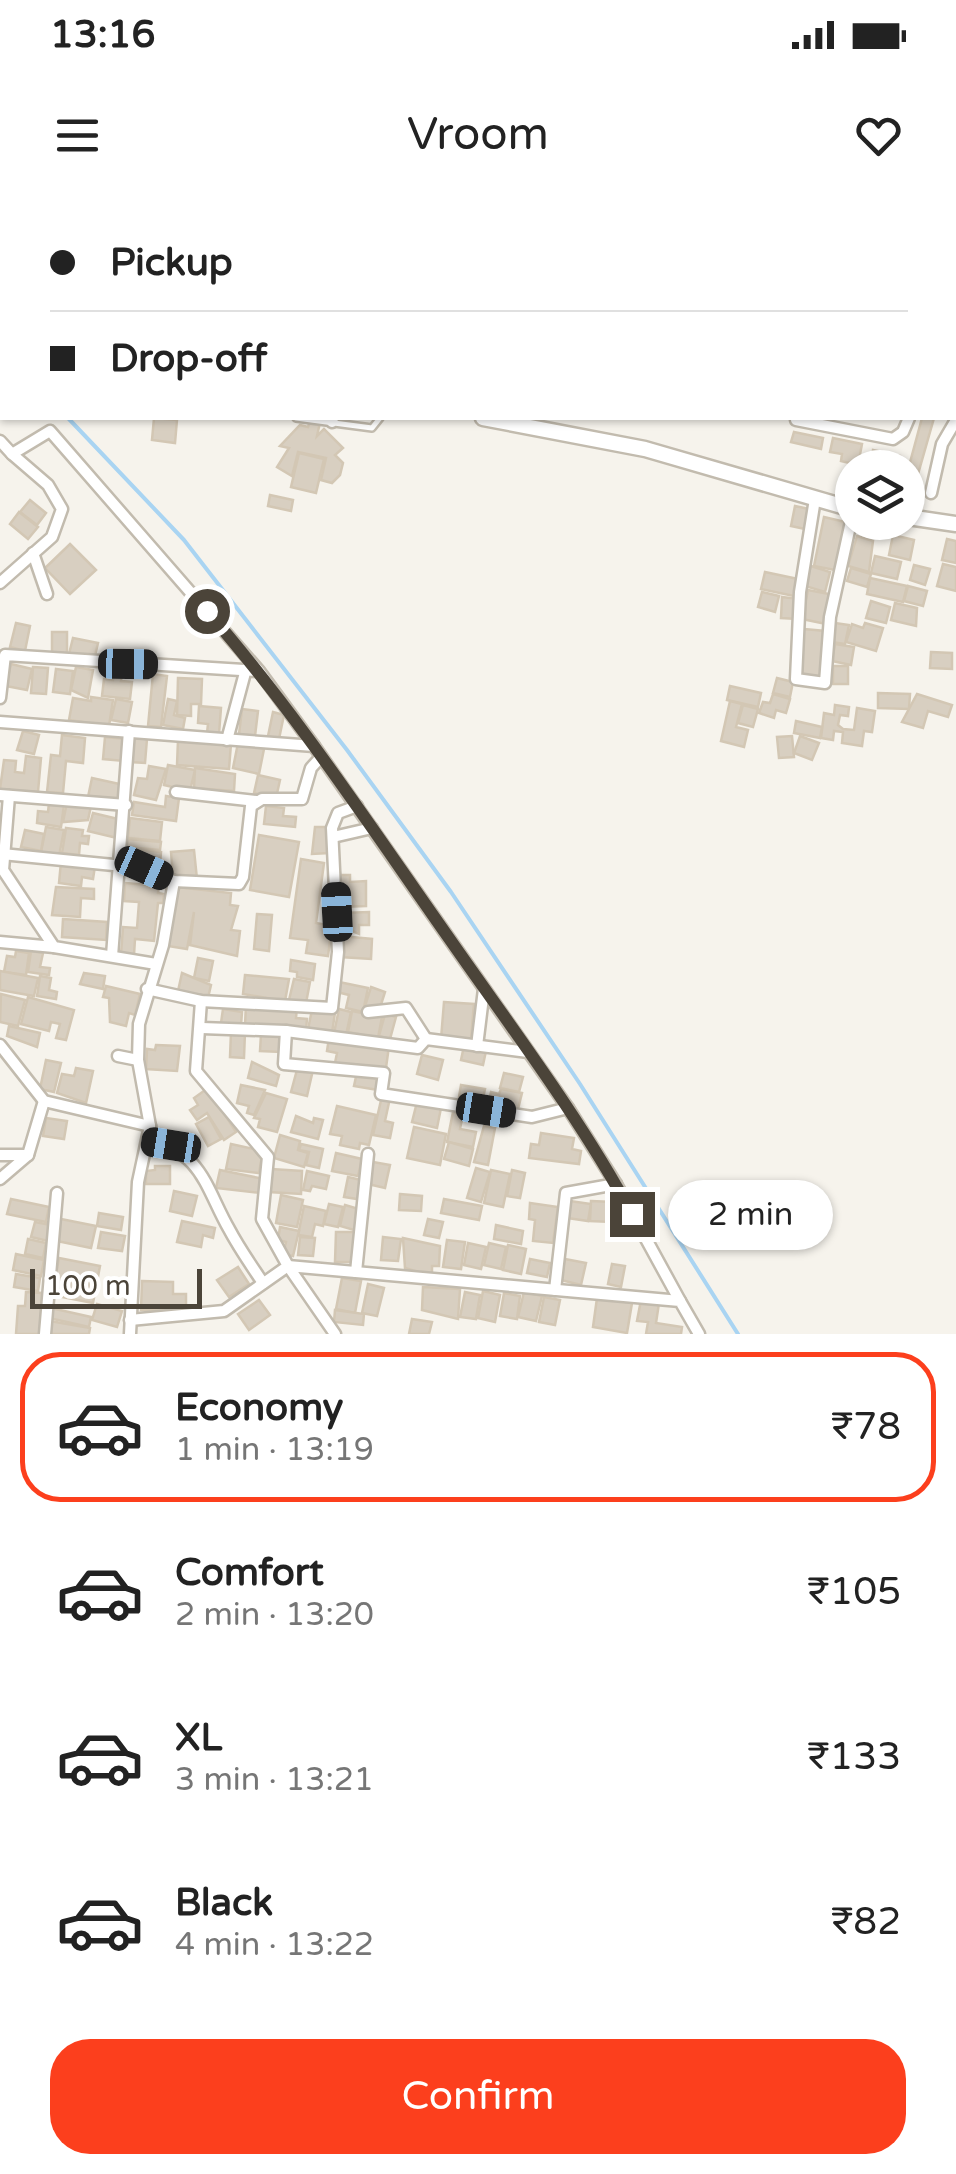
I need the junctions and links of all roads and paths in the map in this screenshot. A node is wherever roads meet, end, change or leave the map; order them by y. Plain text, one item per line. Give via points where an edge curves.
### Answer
1 (332, 420) edge
2 (378, 420) edge
3 (493, 420) edge
4 (796, 420) dead end
5 (908, 420) edge
6 (956, 420) edge
7 (0, 440) edge
8 (12, 454) junction
9 (932, 492) dead end
10 (815, 499) junction
11 (835, 507) edge
12 (925, 519) edge
13 (956, 524) edge
14 (846, 540) edge
15 (34, 554) junction
16 (0, 583) edge
17 (47, 594) dead end
18 (246, 669) junction
19 (259, 671) junction
20 (0, 698) edge
21 (0, 722) edge
22 (129, 731) junction
23 (227, 740) junction
24 (317, 751) junction
25 (176, 792) dead end
26 (4, 796) edge
27 (256, 801) junction
28 (126, 805) junction
29 (357, 806) junction
30 (372, 828) junction
31 (333, 837) junction
32 (2, 854) junction
33 (121, 865) junction
34 (174, 881) junction
35 (0, 942) edge
36 (54, 947) junction
37 (112, 956) junction
38 (156, 964) junction
39 (147, 989) junction
40 (484, 989) junction
41 (202, 1001) junction
42 (368, 1012) dead end
43 (202, 1028) junction
44 (286, 1031) junction
45 (426, 1039) junction
46 (0, 1045) edge
47 (477, 1046) junction
48 (528, 1052) junction
49 (118, 1056) dead end
50 (138, 1060) junction
51 (44, 1101) junction
52 (568, 1108) junction
53 (150, 1126) junction
54 (148, 1141) junction
55 (368, 1154) dead end
56 (0, 1155) edge
57 (28, 1155) junction
58 (0, 1179) edge
59 (616, 1184) junction
60 (57, 1194) dead end
61 (288, 1266) junction
62 (356, 1272) junction
63 (263, 1283) junction
64 (555, 1290) junction
65 (680, 1302) junction
66 (130, 1320) junction
67 (45, 1334) edge
68 (130, 1334) edge
69 (335, 1334) edge
70 (699, 1334) edge

1 - 2 lane via 372,428
3 - 10 street via 645,449
4 - 5 street via 893,439
6 - 9 street via 942,444
7 - 8 street
8 - 15 street via 48,485 62,509 52,537
8 - 19 street via 50,431
10 - 11 street
10 - 14 street via 800,592 796,679 825,683
12 - 13 street
15 - 16 street
15 - 17 street
18 - 19 street
18 - 20 street via 5,654
18 - 23 street
19 - 24 street
21 - 22 street
22 - 23 street
22 - 28 street
23 - 24 street
24 - 27 street via 302,799
24 - 29 street
25 - 27 street
26 - 28 street
26 - 32 street
27 - 34 street via 239,884
28 - 33 street
29 - 30 street
29 - 31 street via 338,813
30 - 31 street
30 - 40 street
31 - 41 street via 338,952 332,1008
32 - 33 street
32 - 36 street via 3,870
33 - 34 street
33 - 37 street
34 - 38 street
35 - 36 street
36 - 37 street
37 - 38 street
38 - 39 street
39 - 41 street
39 - 50 street
40 - 47 street
40 - 48 street
41 - 43 street
42 - 45 street via 406,1008
43 - 44 street
43 - 61 street via 196,1070 268,1157 262,1219
44 - 45 street via 418,1048
44 - 52 street via 284,1064 384,1073 382,1094 532,1117
45 - 47 street
46 - 51 street
47 - 48 street
48 - 52 street
49 - 50 street
50 - 53 street
51 - 53 street
51 - 57 street
52 - 59 street
53 - 54 street
54 - 63 street via 171,1145 209,1181 227,1226
54 - 66 street via 138,1182
55 - 62 street
56 - 57 street
57 - 58 street
59 - 64 street via 566,1193
59 - 65 street
60 - 67 street
61 - 62 street
61 - 63 street
61 - 69 street
62 - 64 street
63 - 66 street via 224,1312
64 - 65 street
65 - 70 street
66 - 68 street

